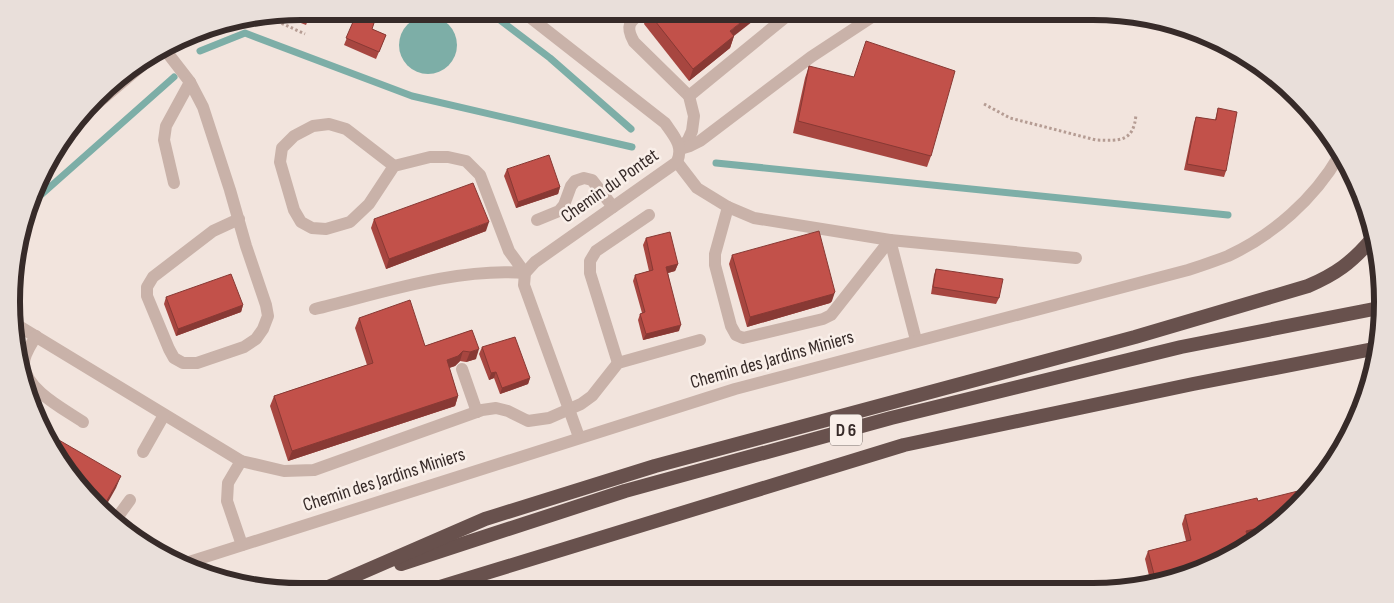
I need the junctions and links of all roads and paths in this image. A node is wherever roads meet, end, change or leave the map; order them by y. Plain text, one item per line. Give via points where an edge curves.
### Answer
1 (533, 20) edge
2 (632, 20) edge
3 (782, 20) edge
4 (867, 20) edge
5 (277, 21) edge
6 (305, 34) dead end
7 (168, 54) edge
8 (190, 82) junction
9 (689, 96) junction
10 (984, 104) dead end
11 (1136, 114) dead end
12 (680, 149) junction
13 (1336, 161) edge
14 (677, 162) junction
15 (394, 166) junction
16 (174, 183) dead end
17 (613, 207) junction
18 (728, 207) junction
19 (650, 215) dead end
20 (239, 220) junction
21 (537, 220) dead end
22 (890, 240) junction
23 (1368, 243) edge
24 (1076, 258) dead end
25 (525, 273) junction
26 (315, 309) dead end
27 (1374, 309) edge
28 (21, 328) edge
29 (36, 336) junction
30 (700, 340) dead end
31 (916, 340) junction
32 (1370, 350) edge
33 (25, 357) edge
34 (1368, 359) edge
35 (618, 363) junction
36 (462, 369) edge
37 (1193, 384) junction
38 (33, 386) edge
39 (569, 410) junction
40 (477, 412) junction
41 (164, 415) junction
42 (83, 422) dead end
43 (579, 437) junction
44 (143, 452) dead end
45 (241, 461) junction
46 (130, 500) dead end
47 (119, 515) edge
48 (242, 545) junction
49 (192, 561) edge
50 (338, 583) edge
51 (349, 583) edge
52 (454, 583) edge

1 - 12 street, Chemin du Pontet via 665,123
2 - 9 street via 628,28 634,42
3 - 9 street
4 - 12 street via 811,57 700,141
5 - 6 path
7 - 8 street
8 - 16 street via 166,126 164,140
8 - 20 street via 202,106
9 - 12 street via 694,116 692,131
10 - 11 path via 1010,118 1110,141 1131,134
12 - 14 street, Chemin du Pontet
13 - 31 street, Chemin des Jardins Miniers via 1319,185 1292,213 1268,233 1228,256 1147,282
14 - 17 street, Chemin du Pontet
14 - 18 street via 697,188
15 - 15 street via 346,130 329,124 313,126 294,136 282,148 280,162 294,210 301,222 312,228 326,229 350,222 369,204
15 - 25 street via 430,157 466,161 480,175 509,250
17 - 21 street via 592,180 584,178 571,186 559,211
17 - 25 street, Chemin du Pontet via 535,262
18 - 22 street via 754,218
18 - 22 street via 715,265 730,326 736,335 743,338 832,315
19 - 35 street via 596,251 590,262 590,273
20 - 20 street via 266,305 268,316 264,328 244,348 198,363 183,363 174,358 169,349 146,296 147,287 153,277 214,231
22 - 24 street
22 - 31 street
23 - 50 highway via 1333,275 1308,286 1135,337 655,466 485,519
25 - 26 street via 500,271 445,278
25 - 39 street via 524,285
27 - 51 highway, D 6 via 1180,347 891,418 625,491
28 - 29 street
29 - 33 street
29 - 41 street
30 - 35 street
31 - 43 street, Chemin des Jardins Miniers via 735,389
32 - 37 highway, D 6
34 - 37 highway
35 - 39 street via 592,396
36 - 40 street
37 - 52 highway, D 6 via 904,445
38 - 42 street
39 - 40 street via 549,418 528,421 496,408
39 - 43 street
40 - 45 street via 314,470 284,471
41 - 44 street
41 - 45 street
43 - 48 street, Chemin des Jardins Miniers
45 - 48 street via 228,483 227,502
46 - 47 street
48 - 49 street, Chemin des Jardins Miniers

